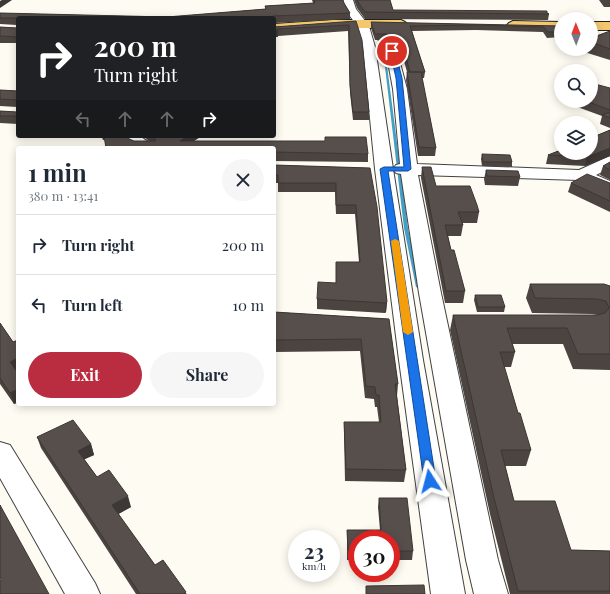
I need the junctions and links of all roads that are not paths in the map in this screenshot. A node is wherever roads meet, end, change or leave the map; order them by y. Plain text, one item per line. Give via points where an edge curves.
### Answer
1 (348, 0) edge
2 (361, 23) junction
3 (414, 24) edge
4 (499, 25) edge
5 (554, 26) edge
6 (598, 26) edge
7 (610, 26) edge
8 (276, 28) edge
9 (392, 51) dead end
10 (134, 138) edge
11 (144, 146) edge
12 (610, 161) edge
13 (390, 169) junction
14 (582, 175) junction
15 (610, 187) edge
16 (434, 320) junction
17 (458, 321) edge
18 (383, 322) edge
19 (407, 323) junction
20 (0, 453) edge
21 (83, 594) edge
22 (448, 594) edge
23 (491, 594) edge

1 - 2 street
2 - 3 main road
2 - 8 main road
2 - 13 street via 370,54
4 - 5 main road
6 - 7 main road
9 - 13 street via 399,78
10 - 11 street
12 - 14 street
13 - 14 street
13 - 16 street
13 - 19 street
14 - 15 street
16 - 17 street
16 - 23 street
18 - 19 street
19 - 22 street
20 - 21 street

